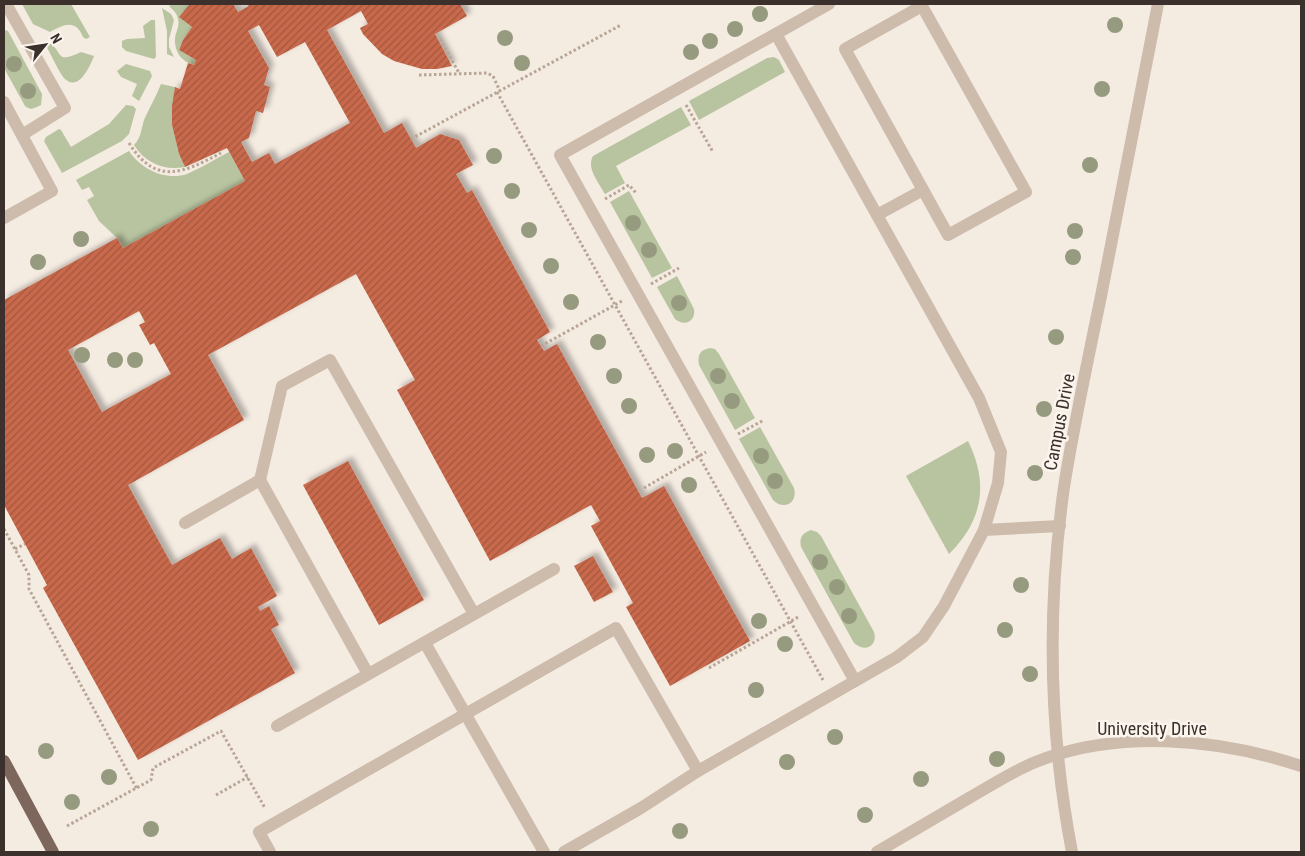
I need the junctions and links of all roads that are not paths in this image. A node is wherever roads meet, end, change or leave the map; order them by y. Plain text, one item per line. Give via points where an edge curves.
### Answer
1 (6, 4) edge
2 (829, 4) edge
3 (1158, 4) edge
4 (776, 34) junction
5 (4, 102) edge
6 (22, 135) junction
7 (923, 190) junction
8 (877, 215) junction
9 (4, 218) edge
10 (260, 480) junction
11 (185, 523) dead end
12 (1060, 526) junction
13 (984, 530) junction
14 (554, 569) dead end
15 (474, 614) junction
16 (424, 643) junction
17 (368, 674) junction
18 (855, 681) junction
19 (465, 714) junction
20 (277, 726) dead end
21 (1057, 754) junction
22 (4, 761) edge
23 (1301, 766) edge
24 (698, 771) junction
25 (53, 852) edge
26 (270, 852) edge
27 (544, 852) edge
28 (564, 852) edge
29 (877, 852) edge
30 (1072, 852) edge

1 - 6 street via 65,108
2 - 4 street
3 - 12 street, Campus Drive via 1071,449
4 - 8 street
4 - 18 street via 560,155
5 - 6 street
6 - 9 street via 52,191
7 - 7 street via 845,49 922,6 1026,192 948,235
7 - 8 street
8 - 13 street via 979,398 1001,452 998,483
10 - 11 street
10 - 15 street via 282,386 330,360
10 - 17 street
12 - 13 street
12 - 21 street, Campus Drive via 1053,653
13 - 18 street via 944,606 923,637 897,657
14 - 15 street
15 - 16 street
16 - 17 street
16 - 19 street
17 - 20 street
18 - 24 street
19 - 24 street via 616,628
19 - 26 street via 259,832
19 - 27 street
21 - 23 street, University Drive via 1092,745 1203,743 1249,750
21 - 29 street, University Drive via 1002,779
21 - 30 street, Campus Drive
22 - 25 main road
24 - 28 street

